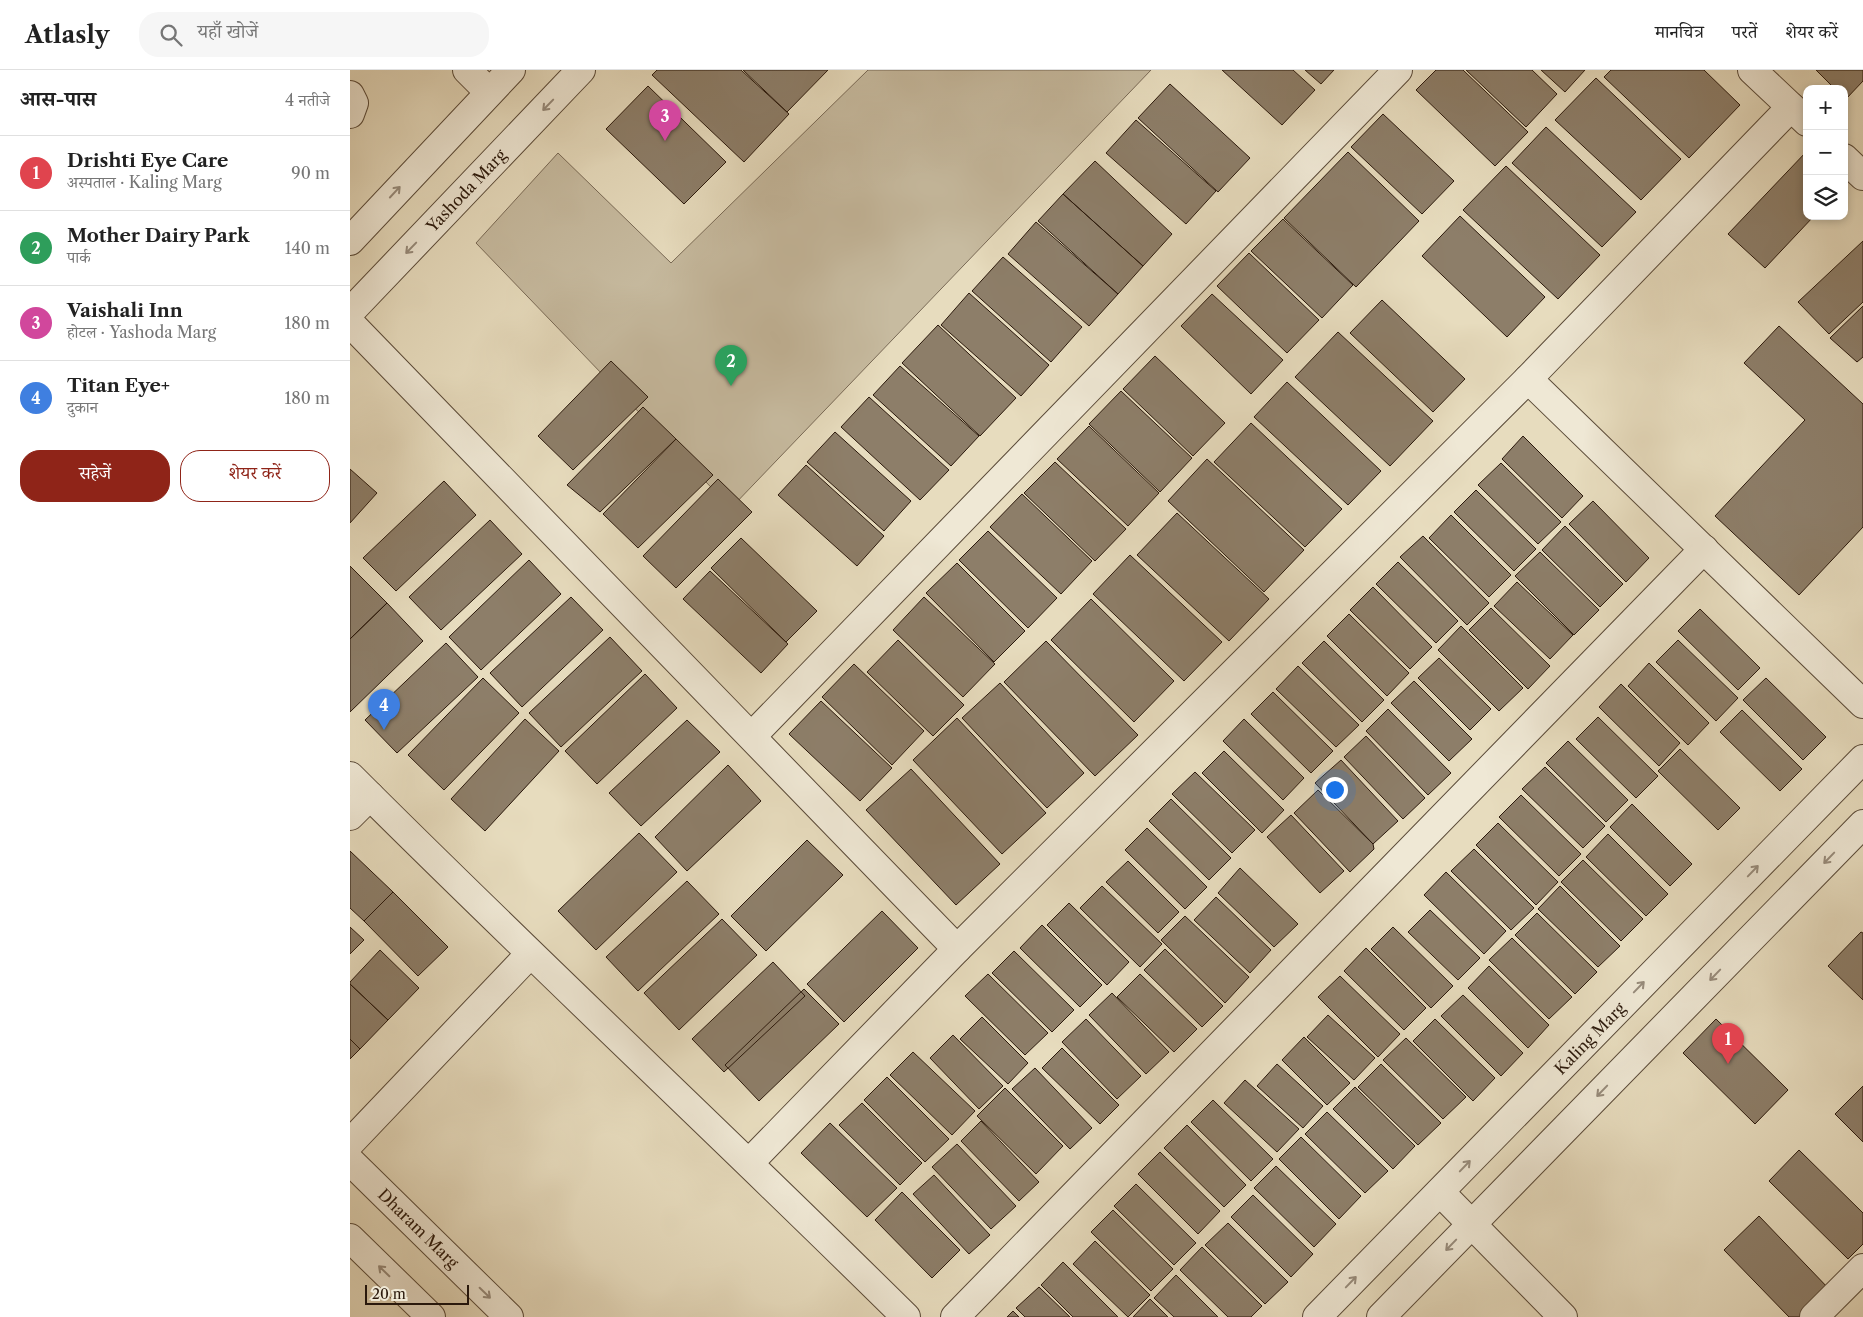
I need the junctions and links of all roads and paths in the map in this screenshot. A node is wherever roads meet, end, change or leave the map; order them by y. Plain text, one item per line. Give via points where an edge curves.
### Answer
1 (467, 70) edge
2 (511, 70) edge
3 (581, 70) edge
4 (1398, 70) edge
5 (1752, 70) edge
6 (489, 92) junction
7 (350, 94) edge
8 (350, 114) edge
9 (1799, 115) edge
10 (1848, 162) edge
11 (1863, 176) edge
12 (350, 241) edge
13 (350, 312) edge
14 (350, 323) edge
15 (1528, 379) junction
16 (1704, 549) junction
17 (1863, 704) edge
18 (752, 736) junction
19 (1863, 759) edge
20 (350, 776) edge
21 (370, 796) junction
22 (350, 816) edge
23 (1863, 824) edge
24 (957, 949) junction
25 (530, 954) junction
26 (350, 1143) edge
27 (350, 1161) edge
28 (750, 1162) junction
29 (1440, 1192) junction
30 (1472, 1224) junction
31 (355, 1252) edge
32 (1863, 1268) edge
33 (1392, 1313) edge
34 (431, 1317) edge
35 (509, 1317) edge
36 (906, 1317) edge
37 (955, 1317) edge
38 (1317, 1317) edge
39 (1563, 1317) edge
40 (1814, 1317) edge

1 - 6 street
2 - 6 street
3 -> 13 street, Yashoda Marg
4 - 18 street
5 - 9 street
12 -> 6 street
7 - 8 street via 354,103
9 - 15 street
10 - 11 street
14 - 18 street
15 - 16 street
15 - 24 street
16 - 17 street
16 - 37 street
18 - 24 street
29 -> 19 street, Kaling Marg
20 - 21 street
21 - 22 street
21 - 25 street
23 -> 30 street
24 - 28 street
25 - 26 street
25 - 28 street
27 -> 35 street, Dharam Marg
28 - 36 street
29 - 30 street
38 -> 29 street, Kaling Marg
30 -> 33 street
30 - 39 street
34 -> 31 street
32 - 40 street

